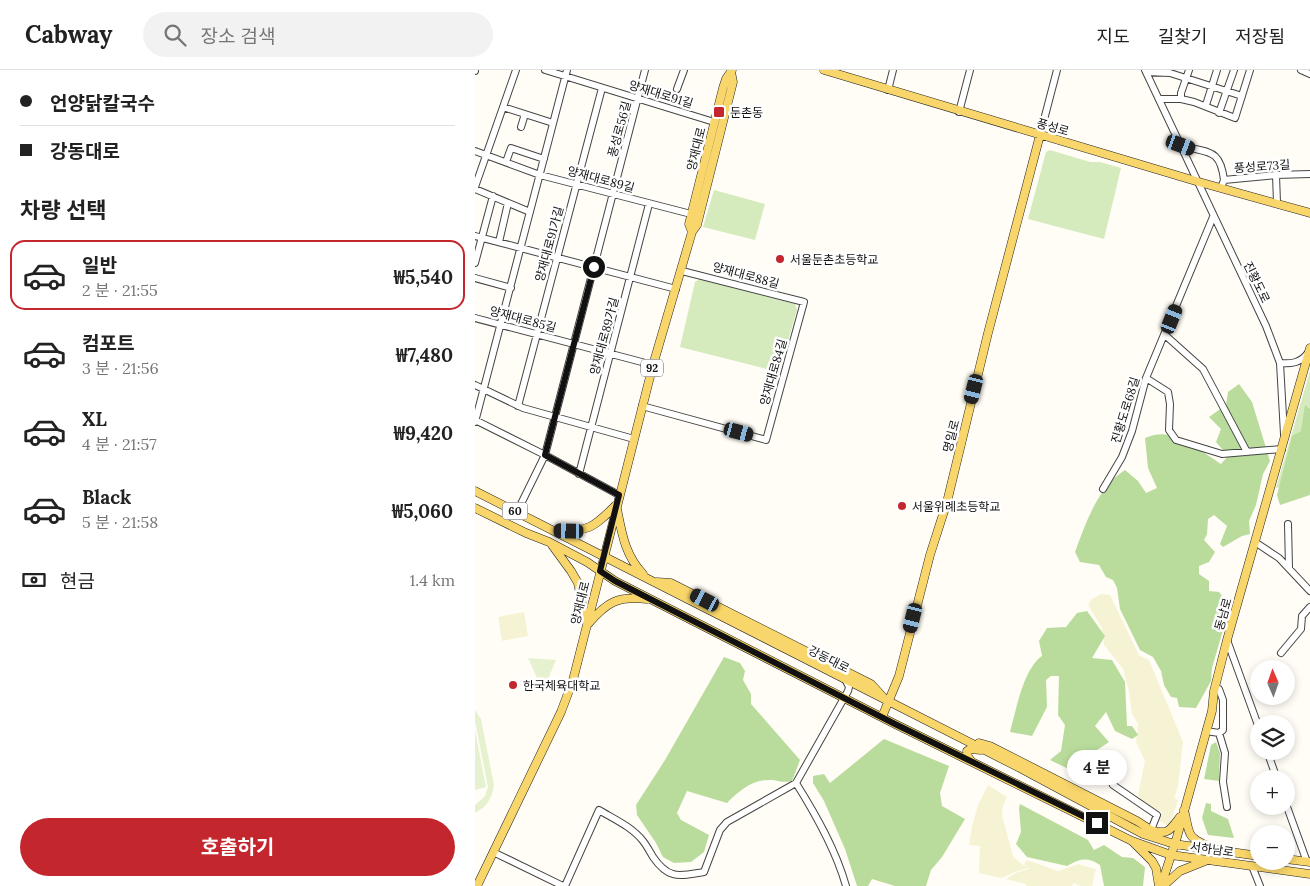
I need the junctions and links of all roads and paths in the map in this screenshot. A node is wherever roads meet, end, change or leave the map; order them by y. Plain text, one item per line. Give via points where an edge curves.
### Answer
1 (516, 70) edge
2 (545, 70) edge
3 (645, 70) edge
4 (684, 70) edge
5 (824, 70) edge
6 (854, 70) edge
7 (893, 70) edge
8 (970, 70) edge
9 (1057, 70) edge
10 (1189, 70) edge
11 (1217, 70) edge
12 (1233, 70) edge
13 (1250, 70) edge
14 (1301, 70) edge
15 (732, 71) edge
16 (1146, 71) edge
17 (566, 73) edge
18 (1310, 74) edge
19 (851, 78) junction
20 (1186, 78) junction
21 (1211, 86) junction
22 (602, 88) junction
23 (677, 89) dead end
24 (888, 90) junction
25 (1227, 91) junction
26 (1242, 96) junction
27 (638, 99) junction
28 (1159, 99) junction
29 (1181, 99) junction
30 (1206, 105) junction
31 (503, 107) junction
32 (959, 112) junction
33 (1219, 113) junction
34 (525, 114) junction
35 (714, 122) junction
36 (553, 123) junction
37 (521, 127) dead end
38 (1040, 135) junction
39 (1181, 145) junction
40 (475, 151) edge
41 (486, 155) junction
42 (544, 159) junction
43 (505, 162) junction
44 (540, 174) junction
45 (1310, 174) edge
46 (1277, 175) junction
47 (1224, 180) junction
48 (1199, 182) junction
49 (576, 184) junction
50 (1211, 185) junction
51 (475, 188) edge
52 (1221, 188) junction
53 (613, 194) junction
54 (493, 196) junction
55 (1205, 198) junction
56 (508, 203) junction
57 (1277, 203) junction
58 (649, 204) junction
59 (530, 212) junction
60 (1310, 213) edge
61 (691, 214) junction
62 (1213, 217) junction
63 (692, 232) junction
64 (478, 237) edge
65 (499, 242) junction
66 (520, 248) junction
67 (557, 258) junction
68 (475, 263) edge
69 (594, 267) junction
70 (682, 270) junction
71 (631, 277) junction
72 (475, 278) edge
73 (511, 288) junction
74 (676, 289) junction
75 (804, 302) joint
76 (475, 318) edge
77 (502, 325) junction
78 (537, 334) junction
79 (1165, 335) junction
80 (575, 344) junction
81 (1310, 350) edge
82 (611, 354) junction
83 (1279, 363) junction
84 (653, 365) junction
85 (1146, 378) junction
86 (475, 385) edge
87 (484, 390) junction
88 (518, 406) junction
89 (642, 406) junction
90 (555, 417) junction
91 (475, 421) edge
92 (591, 428) junction
93 (1285, 436) junction
94 (633, 439) junction
95 (1282, 448) junction
96 (1247, 452) junction
97 (545, 455) junction
98 (579, 474) junction
99 (1103, 488) dead end
100 (475, 491) edge
101 (619, 495) junction
102 (616, 505) junction
103 (475, 508) edge
104 (517, 512) junction
105 (1288, 524) dead end
106 (556, 531) junction
107 (549, 542) junction
108 (1255, 542) junction
109 (603, 556) junction
110 (1289, 568) junction
111 (600, 571) junction
112 (652, 581) junction
113 (1310, 591) edge
114 (651, 599) junction
115 (1310, 607) edge
116 (586, 625) junction
117 (1227, 640) junction
118 (1281, 653) dead end
119 (845, 679) junction
120 (1219, 689) dead end
121 (844, 697) junction
122 (889, 702) junction
123 (1254, 715) edge
124 (882, 717) junction
125 (1206, 731) junction
126 (1219, 733) junction
127 (960, 738) junction
128 (985, 750) junction
129 (972, 762) junction
130 (796, 783) junction
131 (1113, 786) dead end
132 (1227, 807) dead end
133 (1184, 811) junction
134 (1290, 815) edge
135 (1123, 823) junction
136 (1151, 830) junction
137 (1132, 841) junction
138 (1174, 844) junction
139 (1219, 851) junction
140 (493, 852) junction
141 (1171, 855) junction
142 (1250, 855) edge
143 (1207, 860) junction
144 (1295, 860) edge
145 (1308, 862) edge
146 (1250, 866) edge
147 (1254, 870) edge
148 (1281, 870) edge
149 (1310, 874) edge
150 (477, 886) edge
151 (564, 886) edge
152 (846, 886) edge
153 (1161, 886) edge
154 (1261, 886) edge

1 - 31 street
2 - 17 street, 양재대로91길
3 - 27 street, 풍성로56길
4 - 23 street
5 - 19 main road, 풍성로
6 - 19 street
7 - 24 street
8 - 32 street
9 - 38 street, 명일로
10 - 20 street
11 - 21 street
12 - 25 street
13 - 26 street
14 - 18 street
15 - 35 main road, 양재대로 / 92 via 726,80
15 - 63 main road, 양재대로 / 92 via 733,82 726,111 697,225
16 - 20 street, 진황도로
16 - 28 street, 진황도로
17 - 22 street, 양재대로91길
17 - 36 street
19 - 24 main road, 풍성로
20 - 21 street, 진황도로
20 - 29 street
21 - 25 street, 진황도로
21 - 30 street
22 - 27 street, 양재대로91길
22 - 49 street, 양재대로91가길
24 - 32 main road, 풍성로
25 - 26 street, 진황도로
25 - 33 street
26 - 33 street via 1235,118
27 - 35 street, 양재대로91길
27 - 53 street, 풍성로56길
28 - 29 street
28 - 39 street, 진황도로
29 - 30 street
30 - 33 street
31 - 34 street
31 - 41 street
32 - 38 main road, 풍성로
34 - 36 street
34 - 37 street
35 - 61 main road, 양재대로 / 92
36 - 42 street
38 - 48 main road, 풍성로
38 - 122 main road, 명일로 via 947,502 929,555 899,676
39 - 47 street via 1216,156
39 - 48 street, 진황도로
40 - 41 street, 양재대로89길
41 - 43 street, 양재대로89길
41 - 51 street
42 - 43 street via 511,148
42 - 44 street
43 - 44 street, 양재대로89길
44 - 49 street, 양재대로89길
44 - 59 street
45 - 46 street, 풍성로73길
46 - 47 street, 풍성로73길
46 - 57 street
47 - 52 street, 풍성로73길
48 - 50 main road, 풍성로
48 - 55 street, 진황도로
49 - 53 street, 양재대로89길
49 - 67 street, 양재대로91가길
50 - 52 main road, 풍성로
50 - 55 street
51 - 54 street
52 - 57 main road, 풍성로
53 - 58 street, 양재대로89길
53 - 69 street, 풍성로56길
54 - 56 street
54 - 64 street
55 - 62 street, 진황도로
56 - 59 street
56 - 65 street
57 - 60 main road, 풍성로
58 - 61 street, 양재대로89길
58 - 71 street, 양재대로89가길
59 - 66 street
61 - 63 main road, 양재대로 / 92 via 689,224
62 - 79 street, 진황도로68길
62 - 83 street, 진황도로 via 1266,326
63 - 70 main road, 양재대로 / 92
64 - 65 street
64 - 68 street
65 - 66 street
66 - 67 street
66 - 73 street
67 - 69 street
67 - 78 street, 양재대로91가길
69 - 71 street
69 - 80 street, 풍성로56길
70 - 74 main road, 양재대로 / 92
70 - 75 street, 양재대로88길
71 - 74 street
71 - 82 street, 양재대로89가길
72 - 73 street
73 - 77 street
74 - 84 main road, 양재대로 / 92
75 - 89 street, 양재대로84길 via 766,440
76 - 77 street, 양재대로85길
77 - 78 street, 양재대로85길
77 - 87 street
78 - 80 street, 양재대로85길
78 - 88 street, 양재대로91가길
79 - 85 street, 진황도로68길
79 - 96 street via 1203,369
80 - 82 street, 양재대로85길
80 - 90 street, 풍성로56길
81 - 83 street via 1300,361
81 - 93 main road, 동남로
82 - 84 street, 양재대로85길
82 - 92 street, 양재대로89가길
83 - 93 street, 진황도로
84 - 89 main road, 양재대로 / 92
85 - 96 street via 1168,392 1169,430 1176,440 1222,454
85 - 99 street, 진황도로68길 via 1122,457
86 - 87 street
87 - 88 street
87 - 91 street
88 - 90 street
89 - 94 main road, 양재대로 / 92
90 - 92 street
90 - 97 street, 풍성로56길
91 - 97 street
92 - 94 street
92 - 98 street, 양재대로89가길
93 - 95 main road, 동남로
94 - 101 main road, 양재대로 / 92
95 - 96 street
95 - 108 main road, 동남로
97 - 98 street
97 - 104 street, 풍성로56길
98 - 101 street
100 - 104 main road, 강동대로 / 60
101 - 102 main road, 양재대로 / 92
102 - 106 main road via 585,530
102 - 109 main road, 양재대로 / 92
102 - 112 main road via 626,549 633,564
103 - 107 main road, 60
104 - 106 main road, 강동대로 / 60
105 - 110 street
106 - 109 main road, 강동대로 / 60
107 - 111 main road, 60
107 - 116 main road via 578,584
108 - 110 street
108 - 117 main road, 동남로
109 - 111 main road, 양재대로 / 92
109 - 112 main road, 강동대로 / 60
110 - 113 street
111 - 114 main road, 60
111 - 116 main road, 양재대로 / 92
112 - 119 main road, 강동대로 / 60
112 - 122 main road via 671,583 871,684
114 - 116 main road via 619,599 602,608
114 - 121 main road, 60
115 - 118 street via 1302,616 1301,629
116 - 140 main road, 양재대로 / 92 via 573,680 561,712
117 - 123 street
117 - 125 main road, 동남로
119 - 121 street via 849,687
119 - 122 main road, 강동대로 / 60
120 - 126 street via 1223,700 1223,730
121 - 124 main road, 60
121 - 130 street
122 - 124 main road, 명일로
122 - 127 main road, 강동대로 / 60
124 - 129 main road, 60
125 - 126 street
125 - 133 main road, 동남로
126 - 132 street via 1225,753 1223,782
127 - 128 main road, 강동대로 / 60
127 - 136 main road via 990,746
128 - 129 main road via 970,749 967,754
128 - 135 main road, 강동대로 / 60
129 - 137 main road, 60
130 - 151 street via 727,822 720,830 704,872 680,875 666,872 629,828 599,810
130 - 152 street via 813,810
131 - 136 street via 1157,815
133 - 136 main road via 1170,831
133 - 138 main road, 동남로
133 - 139 main road via 1191,836
134 - 145 street
135 - 136 main road
135 - 138 main road, 강동대로 / 60 via 1143,834
137 - 141 main road, 60
137 - 153 main road via 1151,861
138 - 139 main road, 서하남로
138 - 141 main road, 동남로
139 - 142 main road, 서하남로
140 - 150 main road, 92
140 - 151 street
141 - 143 main road, 서하남로
141 - 153 main road, 동남로
143 - 146 main road, 서하남로
143 - 153 main road via 1180,871
144 - 145 main road
147 - 154 street
148 - 149 main road, 서하남로

